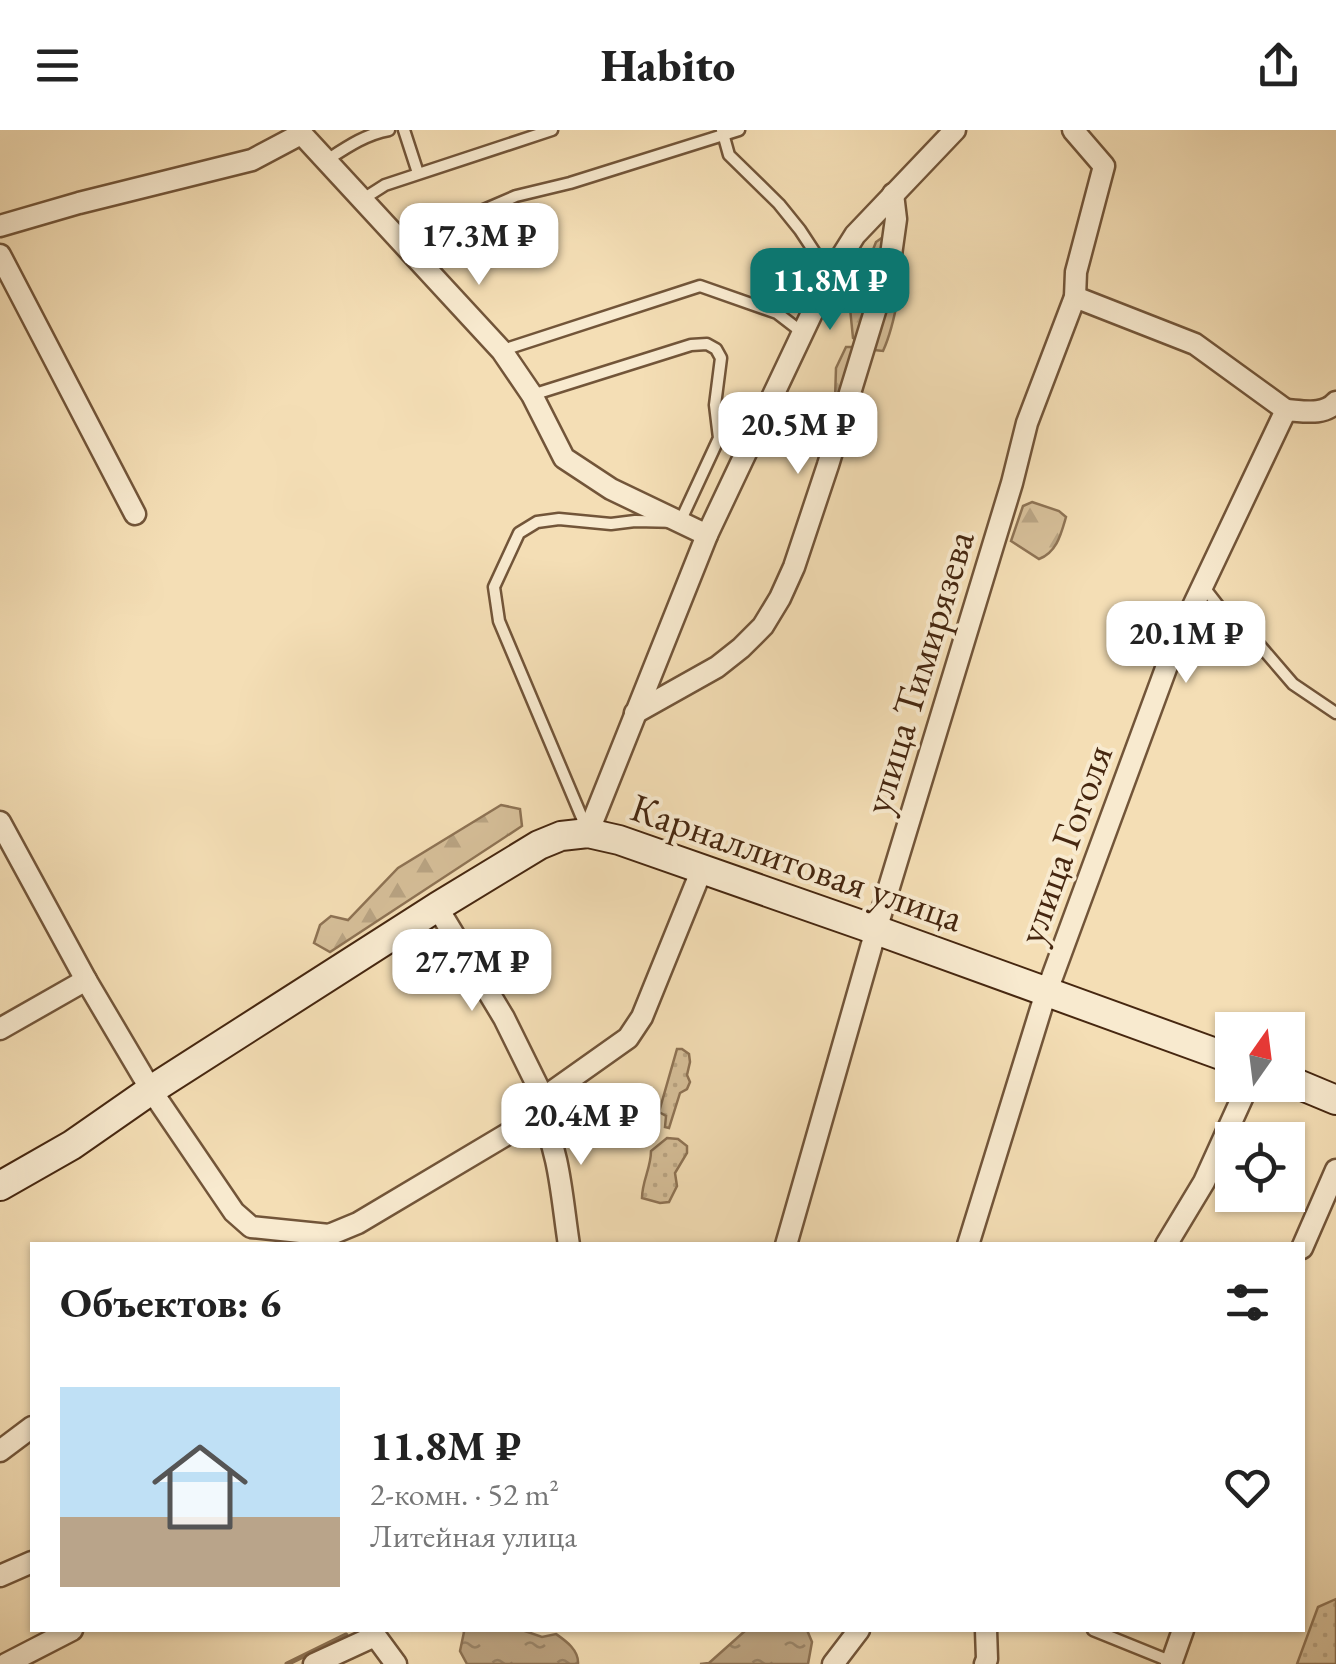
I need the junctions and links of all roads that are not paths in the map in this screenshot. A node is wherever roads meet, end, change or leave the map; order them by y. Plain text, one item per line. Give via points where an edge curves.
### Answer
1 (389, 130) edge
2 (404, 130) edge
3 (552, 130) edge
4 (739, 130) edge
5 (954, 130) edge
6 (1073, 130) edge
7 (300, 132) edge
8 (722, 132) edge
9 (327, 160) junction
10 (418, 173) junction
11 (893, 194) junction
12 (363, 199) junction
13 (0, 226) edge
14 (405, 245) junction
15 (0, 255) edge
16 (830, 275) junction
17 (1074, 297) junction
18 (802, 333) junction
19 (502, 351) junction
20 (532, 395) junction
21 (1335, 408) edge
22 (1286, 410) junction
23 (135, 514) dead end
24 (680, 522) junction
25 (706, 535) junction
26 (1203, 586) junction
27 (635, 712) junction
28 (1336, 713) edge
29 (0, 822) edge
30 (588, 833) junction
31 (702, 869) junction
32 (437, 907) junction
33 (876, 930) junction
34 (86, 980) junction
35 (1047, 992) junction
36 (0, 1029) edge
37 (1215, 1053) edge
38 (1305, 1087) edge
39 (151, 1090) junction
40 (1336, 1100) edge
41 (1240, 1102) edge
42 (541, 1106) junction
43 (1336, 1170) edge
44 (0, 1186) edge
45 (255, 1236) edge
46 (568, 1242) edge
47 (787, 1242) edge
48 (969, 1242) edge
49 (1168, 1242) edge
50 (1305, 1242) edge
51 (30, 1428) edge
52 (0, 1450) edge
53 (30, 1563) edge
54 (0, 1576) edge
55 (68, 1632) edge
56 (857, 1632) edge
57 (986, 1632) edge
58 (1098, 1632) edge
59 (1182, 1632) edge
60 (373, 1633) edge
61 (1173, 1663) edge
62 (6, 1664) edge
63 (314, 1664) edge
64 (396, 1664) edge
65 (833, 1664) edge
66 (985, 1664) edge

1 - 9 lane
2 - 10 lane
3 - 10 lane
4 - 8 lane
5 - 11 street
6 - 17 street, улица Тимирязева via 1104,166
7 - 9 street
7 - 13 street via 252,160
8 - 14 lane via 516,196 419,232
8 - 16 lane via 729,155 779,204
9 - 12 street
10 - 12 lane
11 - 16 street
11 - 27 street via 890,262 780,598 742,648
12 - 14 street
14 - 19 street
15 - 23 street
16 - 18 street
17 - 22 street via 1196,344
17 - 33 street, улица Тимирязева via 1027,423
18 - 19 lane via 777,313 700,286
18 - 25 street
19 - 20 street
20 - 24 street via 564,458
20 - 24 lane via 691,345 716,349 718,438
21 - 22 street
22 - 26 street, улица Гоголя
24 - 25 street
24 - 30 lane via 538,522 519,533 494,588 499,621
25 - 27 street
26 - 28 lane via 1293,684
26 - 35 street, улица Гоголя via 1175,644
27 - 30 street
29 - 34 street
30 - 31 street, Карналлитовая улица
30 - 32 street, Карналлитовая улица via 539,846
31 - 33 street, Карналлитовая улица
31 - 42 street via 628,1038
32 - 39 street, Карналлитовая улица
32 - 42 street via 504,1018
33 - 35 street, Карналлитовая улица
33 - 47 street, улица Тимирязева
34 - 36 street
34 - 39 street
35 - 37 street, Карналлитовая улица
35 - 48 street, улица Гоголя
38 - 40 street
39 - 44 street, Карналлитовая улица
39 - 45 street
41 - 49 street
42 - 45 street via 531,1120 358,1224 329,1234
42 - 46 street
43 - 50 street
51 - 52 street
53 - 54 street
55 - 62 street
56 - 65 street
57 - 66 street
58 - 61 lane
59 - 61 street
60 - 63 street
60 - 64 street

